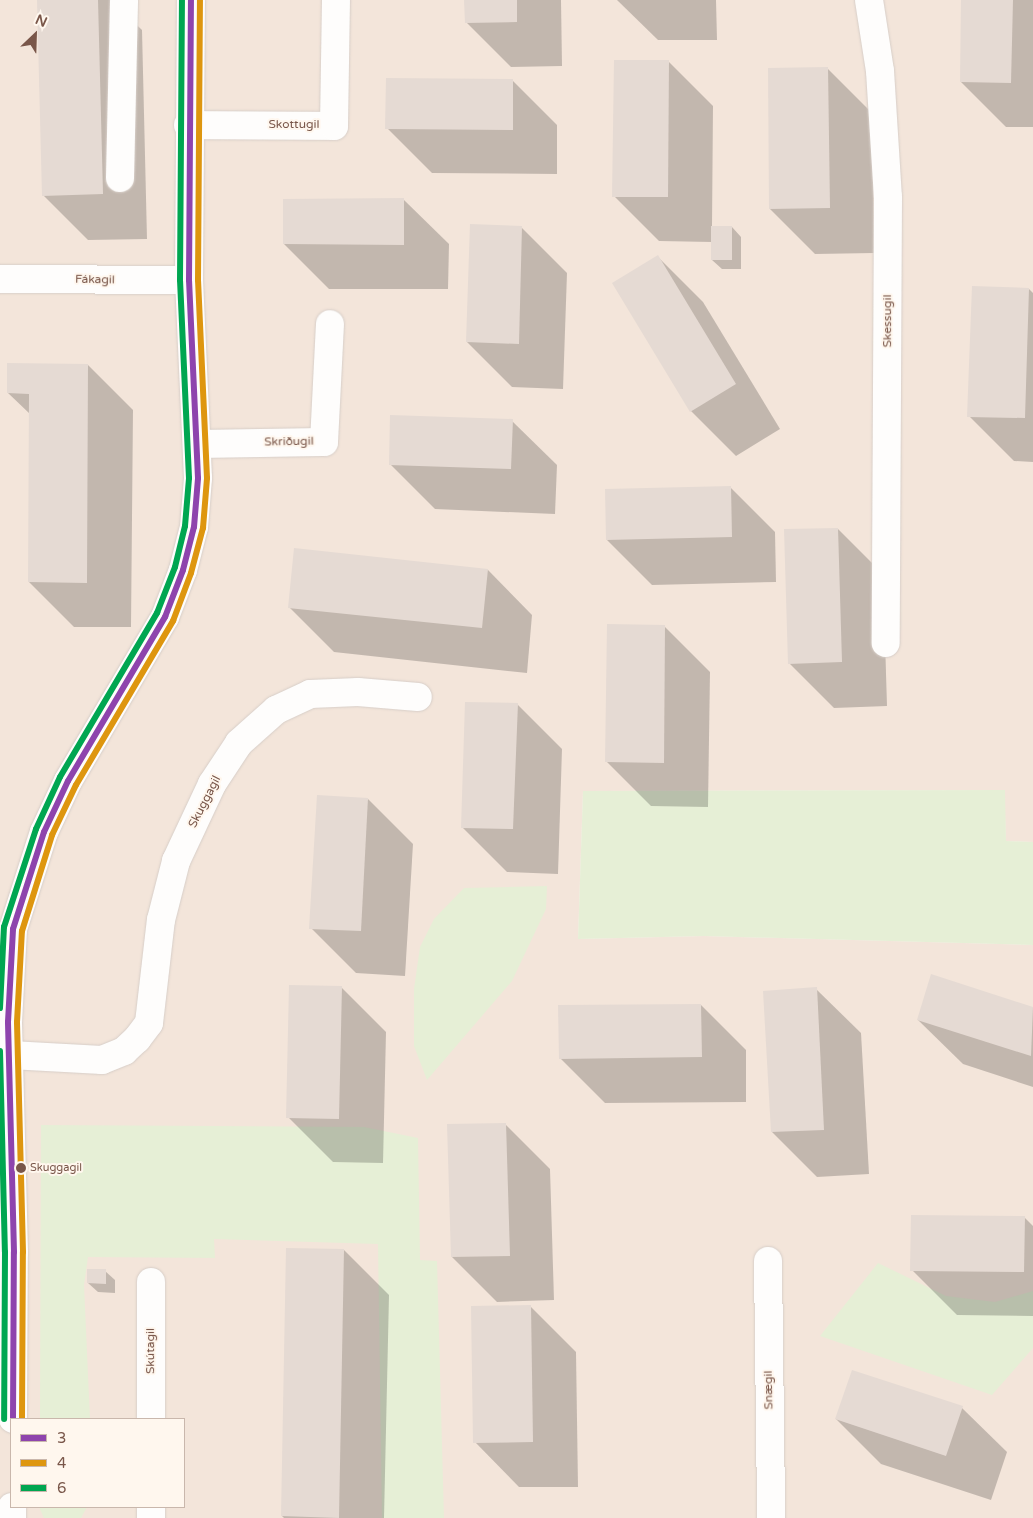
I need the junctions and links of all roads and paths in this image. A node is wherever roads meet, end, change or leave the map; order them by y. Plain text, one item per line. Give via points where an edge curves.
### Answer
1 (124, 0) edge
2 (191, 0) edge
3 (336, 0) edge
4 (869, 0) edge
5 (188, 125) junction
6 (120, 178) dead end
7 (0, 279) edge
8 (189, 280) junction
9 (330, 324) dead end
10 (197, 444) junction
11 (886, 643) dead end
12 (418, 697) dead end
13 (10, 1055) junction
14 (768, 1261) dead end
15 (151, 1282) dead end
16 (13, 1418) edge
17 (151, 1418) edge
18 (771, 1518) edge

1 - 6 street
2 - 5 street
3 - 5 street, Skottugil via 334,126
4 - 11 street, Skessugil via 880,71 888,197
5 - 8 street
7 - 8 street, Fákagil
8 - 10 street
9 - 10 street, Skriðugil via 324,442
10 - 13 street via 194,527 183,570 165,617 68,781 26,881 13,929 8,986
12 - 13 street, Skuggagil via 358,692 310,694 276,710 238,743 212,784 176,861 161,920 149,1023 124,1051 102,1060
13 - 16 street
14 - 18 street, Snægil
15 - 17 street, Skútagil

